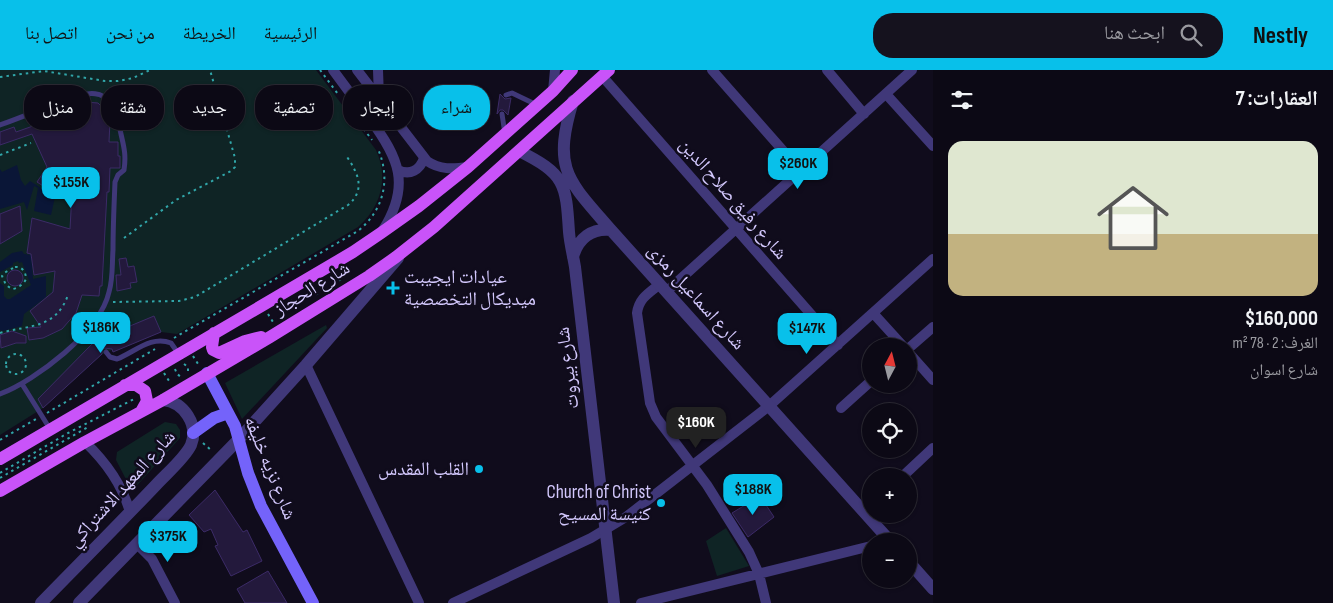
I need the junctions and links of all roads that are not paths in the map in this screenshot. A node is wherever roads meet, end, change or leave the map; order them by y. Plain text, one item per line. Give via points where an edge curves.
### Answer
1 (333, 70) edge
2 (378, 70) edge
3 (555, 70) edge
4 (572, 70) edge
5 (712, 70) edge
6 (827, 70) edge
7 (912, 70) edge
8 (361, 72) edge
9 (605, 73) edge
10 (370, 85) edge
11 (379, 85) edge
12 (553, 91) junction
13 (886, 94) junction
14 (506, 95) dead end
15 (572, 101) junction
16 (538, 105) junction
17 (502, 114) dead end
18 (864, 114) junction
19 (0, 125) edge
20 (403, 130) edge
21 (505, 134) junction
22 (933, 146) edge
23 (519, 151) junction
24 (424, 158) junction
25 (468, 167) junction
26 (398, 170) junction
27 (801, 171) junction
28 (736, 229) junction
29 (611, 230) junction
30 (381, 233) junction
31 (404, 251) junction
32 (573, 256) junction
33 (933, 259) edge
34 (663, 288) junction
35 (873, 313) junction
36 (89, 327) junction
37 (933, 327) edge
38 (214, 333) junction
39 (274, 334) junction
40 (896, 338) edge
41 (99, 340) dead end
42 (918, 340) edge
43 (838, 345) junction
44 (106, 352) dead end
45 (178, 354) junction
46 (918, 363) edge
47 (306, 365) junction
48 (204, 368) junction
49 (933, 380) edge
50 (22, 384) junction
51 (126, 386) junction
52 (862, 389) edge
53 (164, 393) junction
54 (0, 394) edge
55 (141, 405) junction
56 (769, 406) junction
57 (841, 408) dead end
58 (228, 414) junction
59 (50, 429) junction
60 (193, 434) junction
61 (239, 439) junction
62 (81, 444) junction
63 (933, 448) edge
64 (0, 459) edge
65 (692, 465) junction
66 (911, 468) edge
67 (0, 491) edge
68 (862, 503) edge
69 (130, 512) junction
70 (606, 530) junction
71 (137, 544) junction
72 (862, 548) edge
73 (917, 571) edge
74 (759, 574) junction
75 (933, 590) edge
76 (41, 603) edge
77 (79, 603) edge
78 (175, 603) edge
79 (313, 603) edge
80 (419, 603) edge
81 (452, 603) edge
82 (614, 603) edge
83 (641, 603) edge
84 (766, 603) edge

1 - 26 street via 387,143
2 - 11 street
3 - 12 street
4 - 12 main road, شارع الحجاز
5 - 27 street
6 - 18 street
7 - 13 street
8 - 10 street
9 - 15 main road, شارع الحجاز
9 - 28 street, شارع رفيق صلاح الدين
12 - 16 main road, شارع الحجاز
13 - 18 street
13 - 22 street
14 - 16 lane via 512,94
15 - 23 main road, شارع الحجاز
15 - 29 street, شارع اسماعيل رمزى via 563,145 567,171 580,194
16 - 21 main road, شارع الحجاز
17 - 21 lane
18 - 27 street
19 - 36 lane via 87,93 101,95 117,115 125,146 125,164 115,182 111,282 106,302
20 - 24 street
21 - 25 main road, شارع الحجاز
23 - 31 main road, شارع الحجاز
23 - 32 street, شارع بيروت via 549,169 564,188
24 - 25 street via 445,168
24 - 26 street via 414,171
25 - 30 main road, شارع الحجاز
26 - 30 street via 396,205
27 - 28 street
28 - 34 street
28 - 43 street, شارع رفيق صلاح الدين
29 - 32 street via 595,231 585,236
29 - 34 street, شارع اسماعيل رمزى
30 - 38 main road, شارع الحجاز
31 - 39 main road, شارع الحجاز
31 - 47 street
32 - 70 street, شارع بيروت
33 - 35 street
34 - 56 street, شارع اسماعيل رمزى
34 - 65 street via 642,299 638,309 648,394 656,417
35 - 40 street
35 - 43 street
36 - 41 lane
36 - 50 lane via 55,361
37 - 42 street
38 - 39 main road via 212,347 219,353 245,341
38 - 45 main road, شارع الحجاز
39 - 48 main road, شارع الحجاز
43 - 56 street
44 - 45 lane via 117,358 160,340 174,346
45 - 51 main road, شارع الحجاز
46 - 49 street
47 - 61 street
47 - 80 street
48 - 53 main road, شارع الحجاز
48 - 58 main road, شارع نزيه خليفه
50 - 54 lane
50 - 59 lane
51 - 55 main road via 136,385 145,391 147,401
51 - 59 main road, شارع الحجاز via 66,428
52 - 57 street
53 - 55 main road, شارع الحجاز
53 - 60 street, شارع المعهد الاشتراكي via 190,420
55 - 62 main road, شارع الحجاز via 122,422
56 - 65 street
56 - 68 street, شارع اسماعيل رمزى
58 - 60 main road via 218,416
58 - 61 main road, شارع نزيه خليفه
59 - 64 main road, شارع الحجاز via 41,442 18,455
60 - 69 street, شارع المعهد الاشتراكي via 187,452
61 - 71 street
61 - 79 main road, شارع نزيه خليفه via 261,506
62 - 67 main road, شارع الحجاز
62 - 69 street via 103,460 112,472
63 - 66 street
65 - 70 street
65 - 74 street via 734,527
69 - 76 street, شارع المعهد الاشتراكي
70 - 81 street
70 - 82 street, شارع بيروت
71 - 77 street
71 - 78 street via 152,559
72 - 74 street
73 - 75 street
74 - 83 street
74 - 84 street

